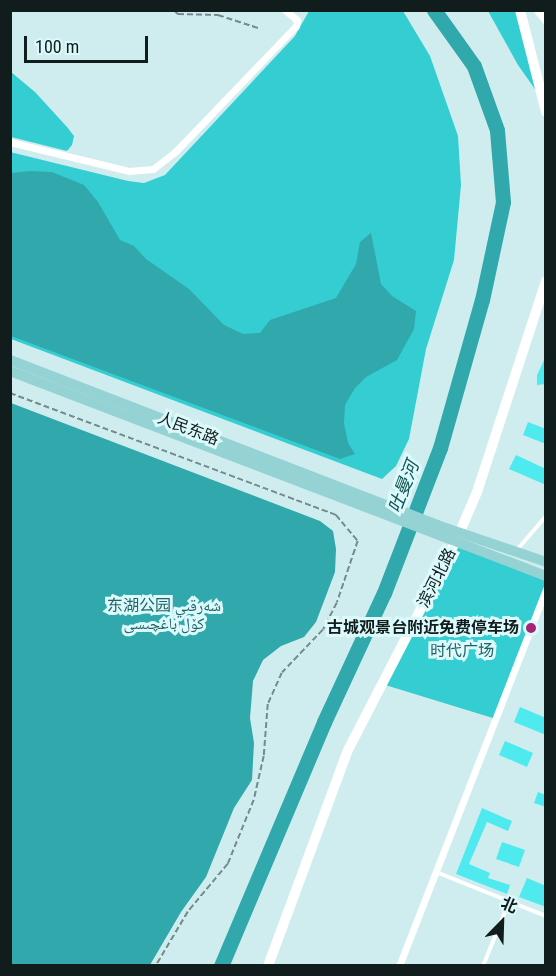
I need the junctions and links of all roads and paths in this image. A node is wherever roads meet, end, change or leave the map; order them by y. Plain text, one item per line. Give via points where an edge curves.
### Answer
1 (174, 10) edge
2 (285, 10) edge
3 (519, 10) edge
4 (538, 10) edge
5 (546, 20) edge
6 (258, 28) dead end
7 (546, 112) edge
8 (10, 142) edge
9 (546, 281) edge
10 (10, 360) edge
11 (10, 371) edge
12 (10, 393) edge
13 (366, 502) junction
14 (546, 516) edge
15 (458, 537) junction
16 (516, 552) junction
17 (546, 562) edge
18 (546, 576) edge
19 (546, 590) edge
20 (435, 872) junction
21 (509, 902) junction
22 (546, 916) edge
23 (156, 966) edge
24 (268, 966) edge
25 (399, 966) edge
26 (483, 966) edge

1 - 6 path via 178,14 218,15
2 - 8 street via 297,20 296,26 176,152 153,169 129,171
3 - 7 main road
4 - 5 street
9 - 15 main road, 滨河北路 via 477,492
10 - 13 main road, 人民东路
11 - 13 main road, 人民东路
12 - 23 path via 336,515 358,542 337,603 323,630 282,673 268,704 264,756 254,800 228,864 188,912
13 - 15 main road
14 - 16 lane
15 - 16 main road
15 - 18 main road
15 - 24 main road, 滨河北路 via 348,750
16 - 17 main road
19 - 20 street
20 - 21 lane
20 - 25 street
21 - 22 lane
21 - 26 lane

